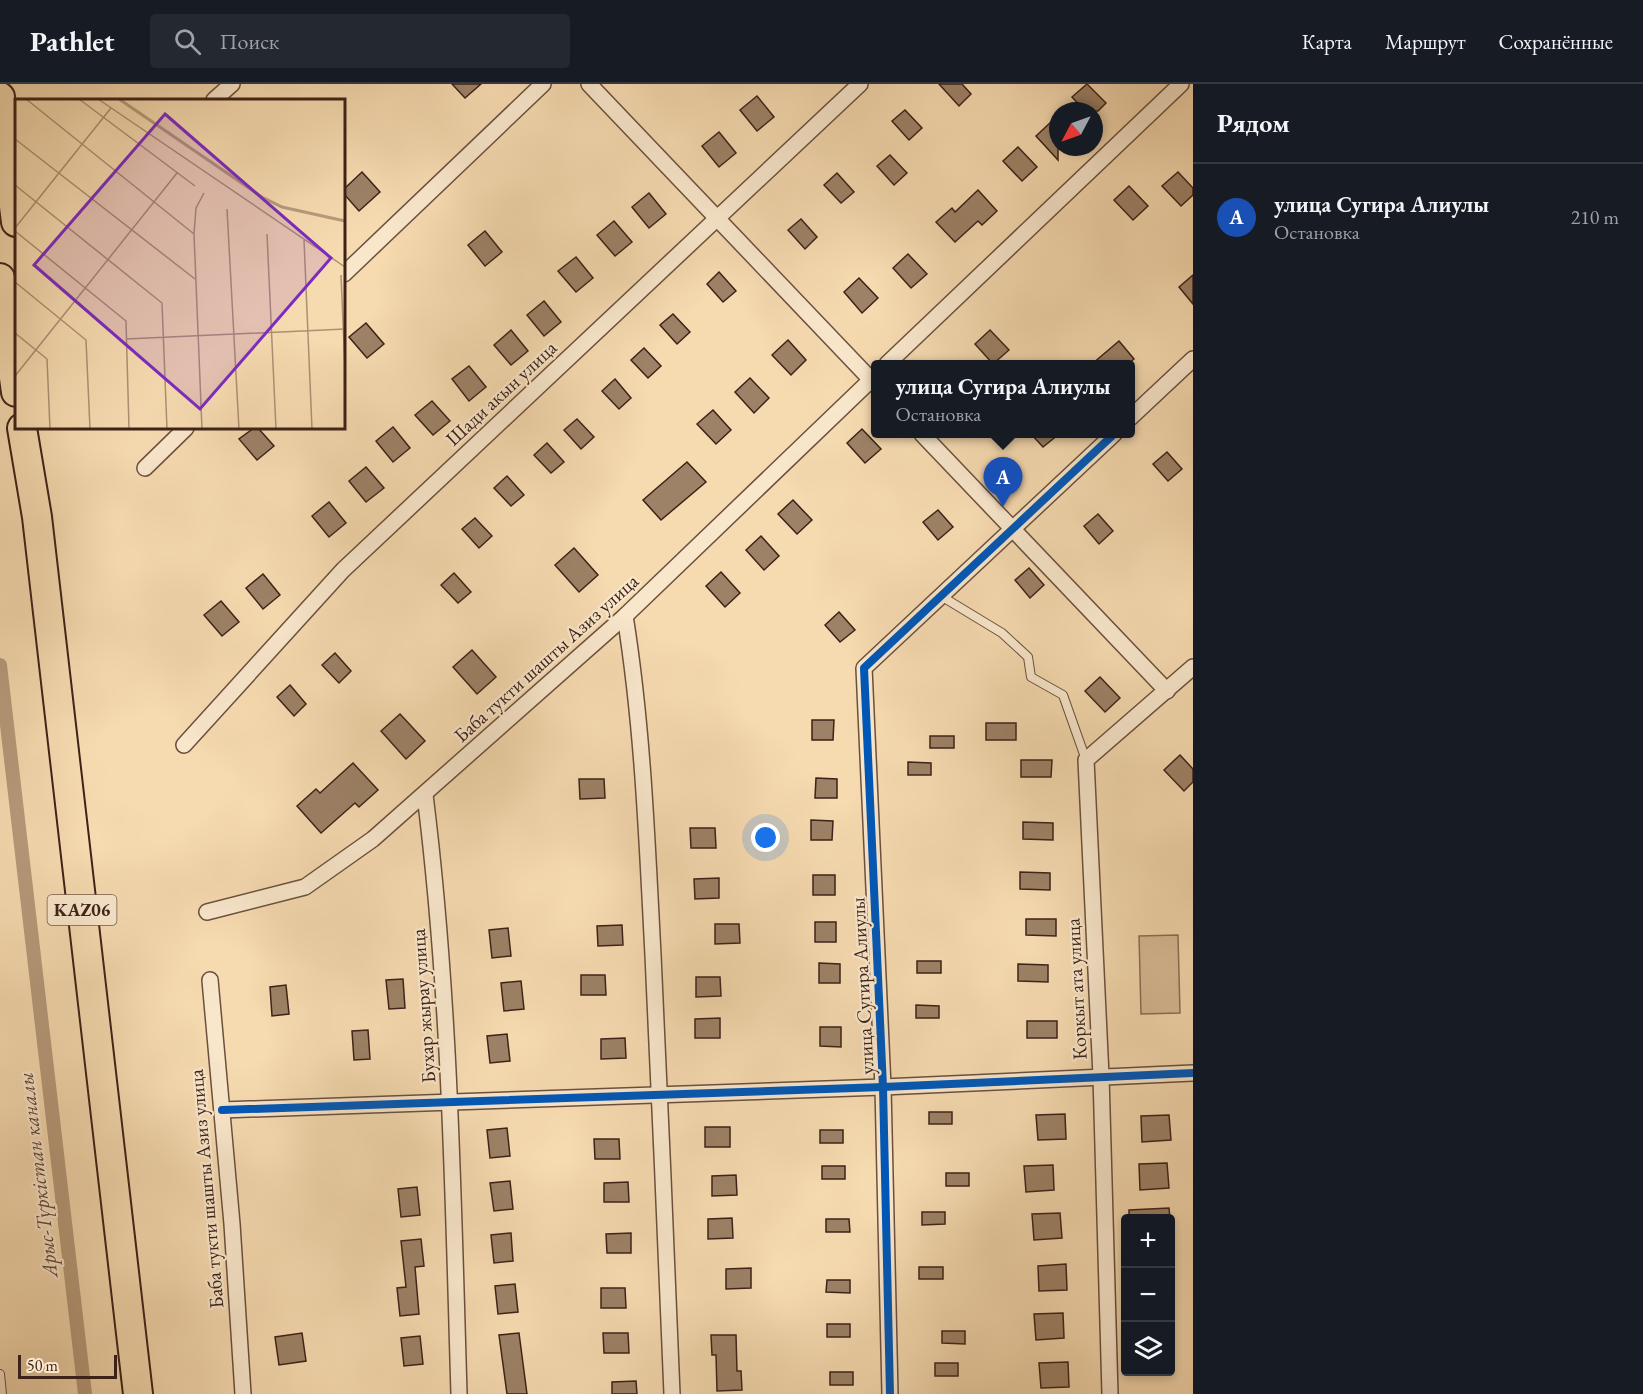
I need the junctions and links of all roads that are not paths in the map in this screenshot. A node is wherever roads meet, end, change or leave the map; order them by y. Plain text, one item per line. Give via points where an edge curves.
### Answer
1 (232, 84) edge
2 (543, 84) edge
3 (590, 84) edge
4 (860, 84) edge
5 (1181, 84) edge
6 (0, 97) edge
7 (215, 99) edge
8 (15, 214) edge
9 (718, 219) junction
10 (345, 273) edge
11 (6, 282) edge
12 (1193, 359) edge
13 (891, 360) edge
14 (15, 370) edge
15 (871, 377) edge
16 (871, 383) edge
17 (1135, 414) edge
18 (22, 429) edge
19 (42, 429) edge
20 (185, 429) edge
21 (926, 438) edge
22 (1110, 438) edge
23 (145, 468) dead end
24 (1013, 529) junction
25 (941, 596) junction
26 (625, 616) junction
27 (1193, 667) edge
28 (1167, 691) junction
29 (184, 745) dead end
30 (1086, 760) junction
31 (425, 795) junction
32 (207, 912) dead end
33 (210, 980) dead end
34 (1193, 1073) edge
35 (1101, 1076) junction
36 (883, 1087) junction
37 (660, 1095) junction
38 (450, 1102) junction
39 (222, 1110) junction
40 (0, 1374) edge
41 (2, 1394) edge
42 (138, 1394) edge
43 (155, 1394) edge
44 (243, 1394) edge
45 (459, 1394) edge
46 (672, 1394) edge
47 (890, 1394) edge
48 (1110, 1394) edge

1 - 7 street
2 - 10 street
3 - 9 street
4 - 9 street, Шади акын улица
5 - 13 street
6 - 8 highway
9 - 15 street
9 - 29 street, Шади акын улица via 343,570
11 - 14 highway
12 - 17 street
16 - 26 street, Баба тукти шашты Азиз улица
18 - 42 highway, KАZ06 via 39,541
19 - 43 highway, KАZ06
20 - 23 street
21 - 24 street
22 - 24 street, улица Сугира Алиулы
24 - 25 street, улица Сугира Алиулы
24 - 28 street
25 - 30 lane via 1002,633 1028,657 1031,677 1063,695
25 - 36 street, улица Сугира Алиулы via 864,668
26 - 31 street, Баба тукти шашты Азиз улица
26 - 37 street via 645,794
27 - 28 street
28 - 30 street
30 - 35 street, Коркыт ата улица
31 - 32 street, Баба тукти шашты Азиз улица via 373,839 304,887
31 - 38 street, Бухар жырау улица via 436,883
33 - 39 street, Баба тукти шашты Азиз улица
34 - 35 street
35 - 36 street
35 - 48 street, Коркыт ата улица
36 - 37 street
36 - 47 street, улица Сугира Алиулы
37 - 38 street
37 - 46 street
38 - 39 street
38 - 45 street, Бухар жырау улица
39 - 44 street, Баба тукти шашты Азиз улица
40 - 41 lane

